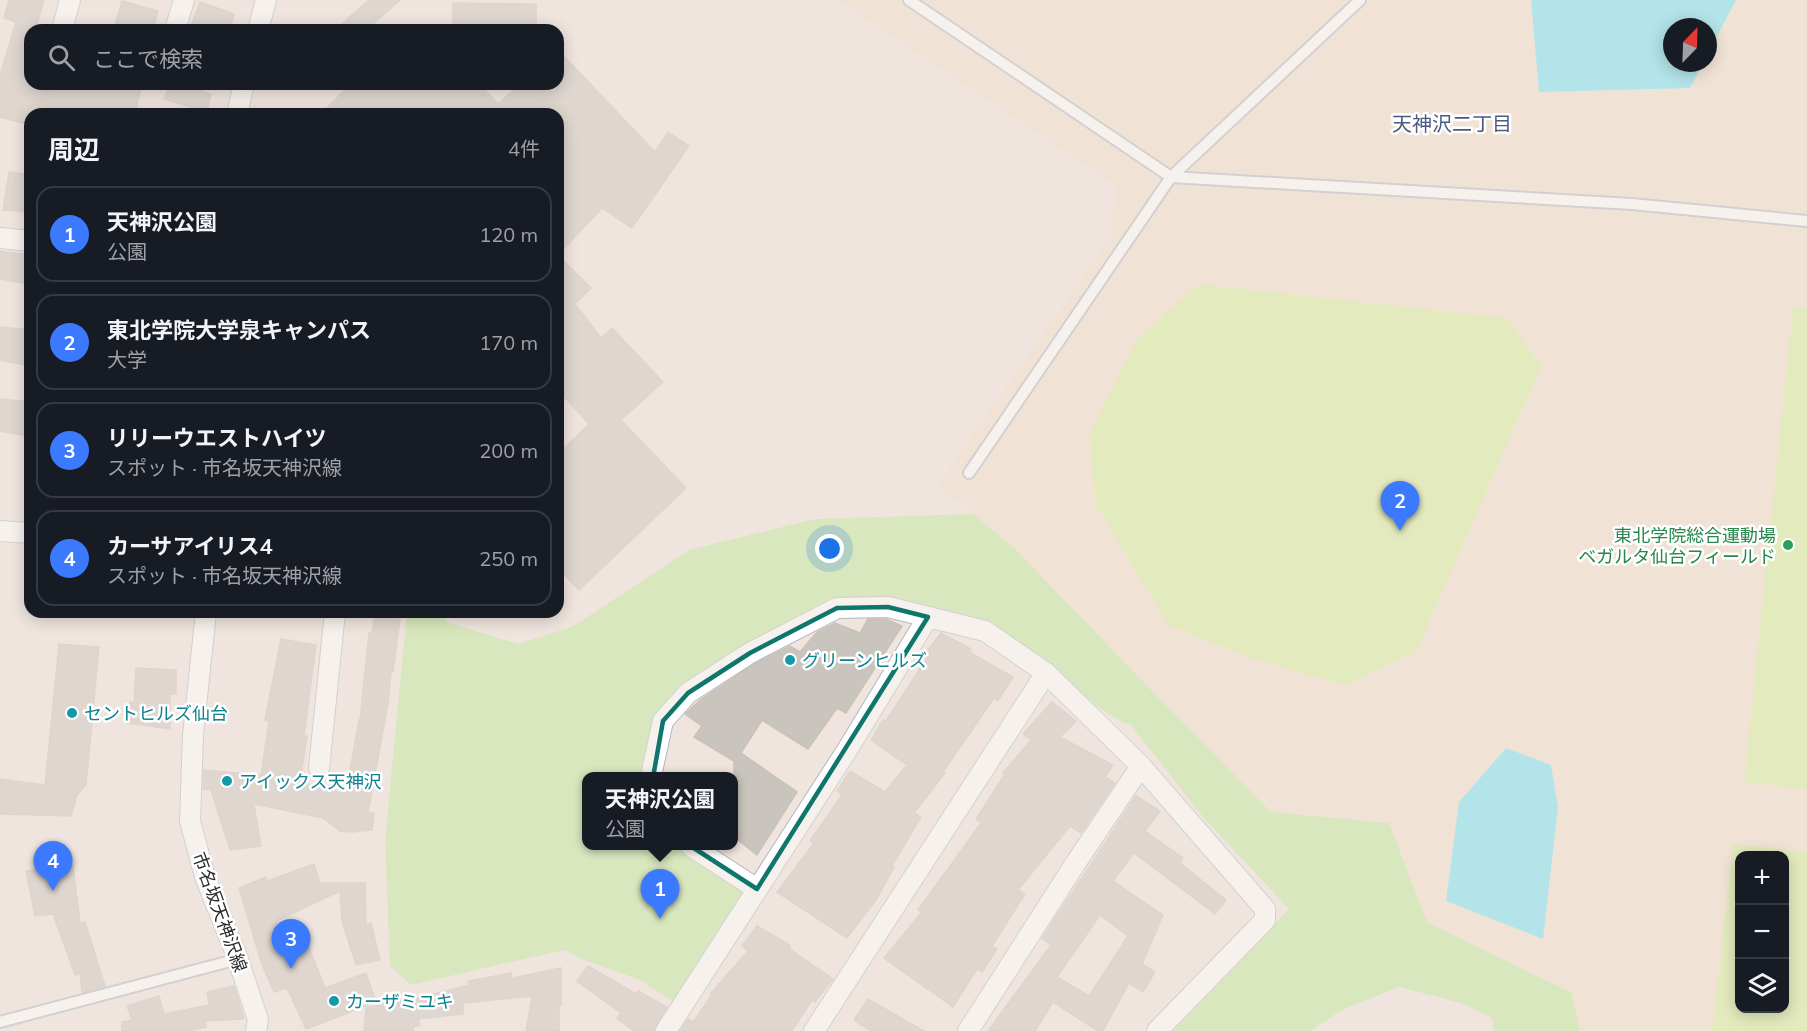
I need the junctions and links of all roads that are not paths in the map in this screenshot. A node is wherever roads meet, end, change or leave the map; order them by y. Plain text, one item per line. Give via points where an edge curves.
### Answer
1 (70, 0) edge
2 (184, 0) edge
3 (266, 0) edge
4 (909, 0) edge
5 (1360, 0) edge
6 (64, 24) edge
7 (177, 24) edge
8 (260, 24) edge
9 (243, 90) edge
10 (238, 108) edge
11 (1171, 177) junction
12 (1807, 221) edge
13 (0, 238) edge
14 (24, 240) edge
15 (969, 472) dead end
16 (0, 531) edge
17 (24, 533) edge
18 (928, 616) junction
19 (205, 618) edge
20 (334, 618) edge
21 (1046, 673) junction
22 (1141, 766) junction
23 (319, 768) dead end
24 (652, 772) edge
25 (697, 850) edge
26 (757, 889) junction
27 (238, 959) junction
28 (0, 1022) edge
29 (256, 1031) edge
30 (666, 1031) edge
31 (814, 1031) edge
32 (968, 1031) edge
33 (1157, 1031) edge

1 - 6 street
2 - 7 street
3 - 8 street
4 - 11 lane
5 - 11 lane
9 - 10 street
11 - 12 lane via 1632,204
11 - 15 lane
13 - 14 street
16 - 17 street
18 - 21 street via 985,631
18 - 24 street via 888,607 837,608 750,653 688,693 663,721
18 - 26 street
19 - 27 street, 市名坂天神沢線 via 193,735 190,822 205,877
20 - 23 street
21 - 22 street
21 - 31 street
22 - 32 street
22 - 33 street via 1265,909 1265,920
25 - 26 street
26 - 30 street
27 - 28 lane
27 - 29 street, 市名坂天神沢線 via 258,1020

